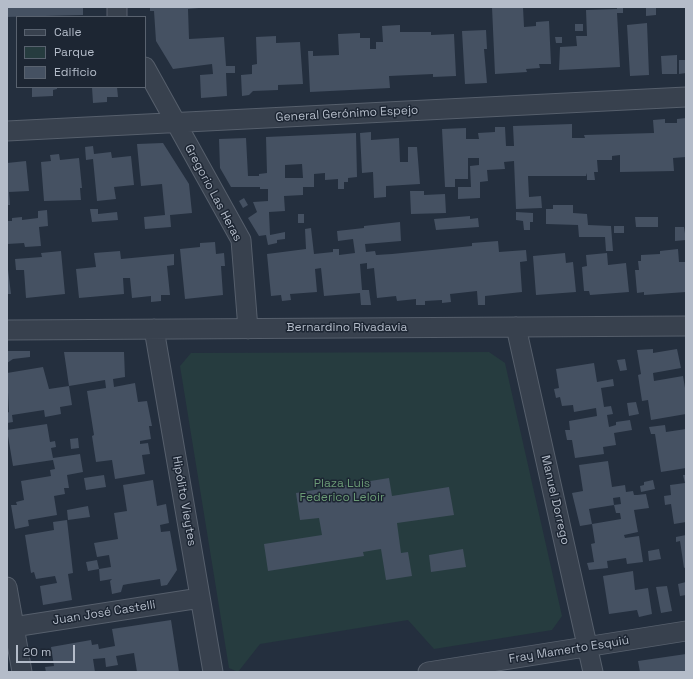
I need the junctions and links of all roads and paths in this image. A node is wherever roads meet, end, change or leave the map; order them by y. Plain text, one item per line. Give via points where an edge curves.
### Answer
1 (146, 69) edge
2 (686, 97) edge
3 (176, 122) junction
4 (7, 131) edge
5 (686, 326) edge
6 (516, 327) junction
7 (154, 329) junction
8 (248, 329) junction
9 (7, 330) edge
10 (7, 587) edge
11 (200, 598) junction
12 (10, 628) edge
13 (686, 631) edge
14 (587, 647) junction
15 (22, 672) edge
16 (213, 672) edge
17 (428, 672) edge
18 (593, 672) edge

1 - 3 street, Gregorio Las Heras
2 - 3 street, General Gerónimo Espejo
3 - 4 street, General Gerónimo Espejo
3 - 8 street, Gregorio Las Heras via 241,240
5 - 6 street, Bernardino Rivadavia
6 - 8 street, Bernardino Rivadavia
6 - 14 street, Manuel Dorrego
7 - 8 street, Bernardino Rivadavia
7 - 9 street, Bernardino Rivadavia
7 - 11 street, Hipólito Vieytes
10 - 12 street
11 - 12 street, Juan José Castelli
11 - 16 street, Hipólito Vieytes
12 - 15 street
13 - 14 street, Fray Mamerto Esquiú
14 - 17 street, Fray Mamerto Esquiú
14 - 18 street, Manuel Dorrego

